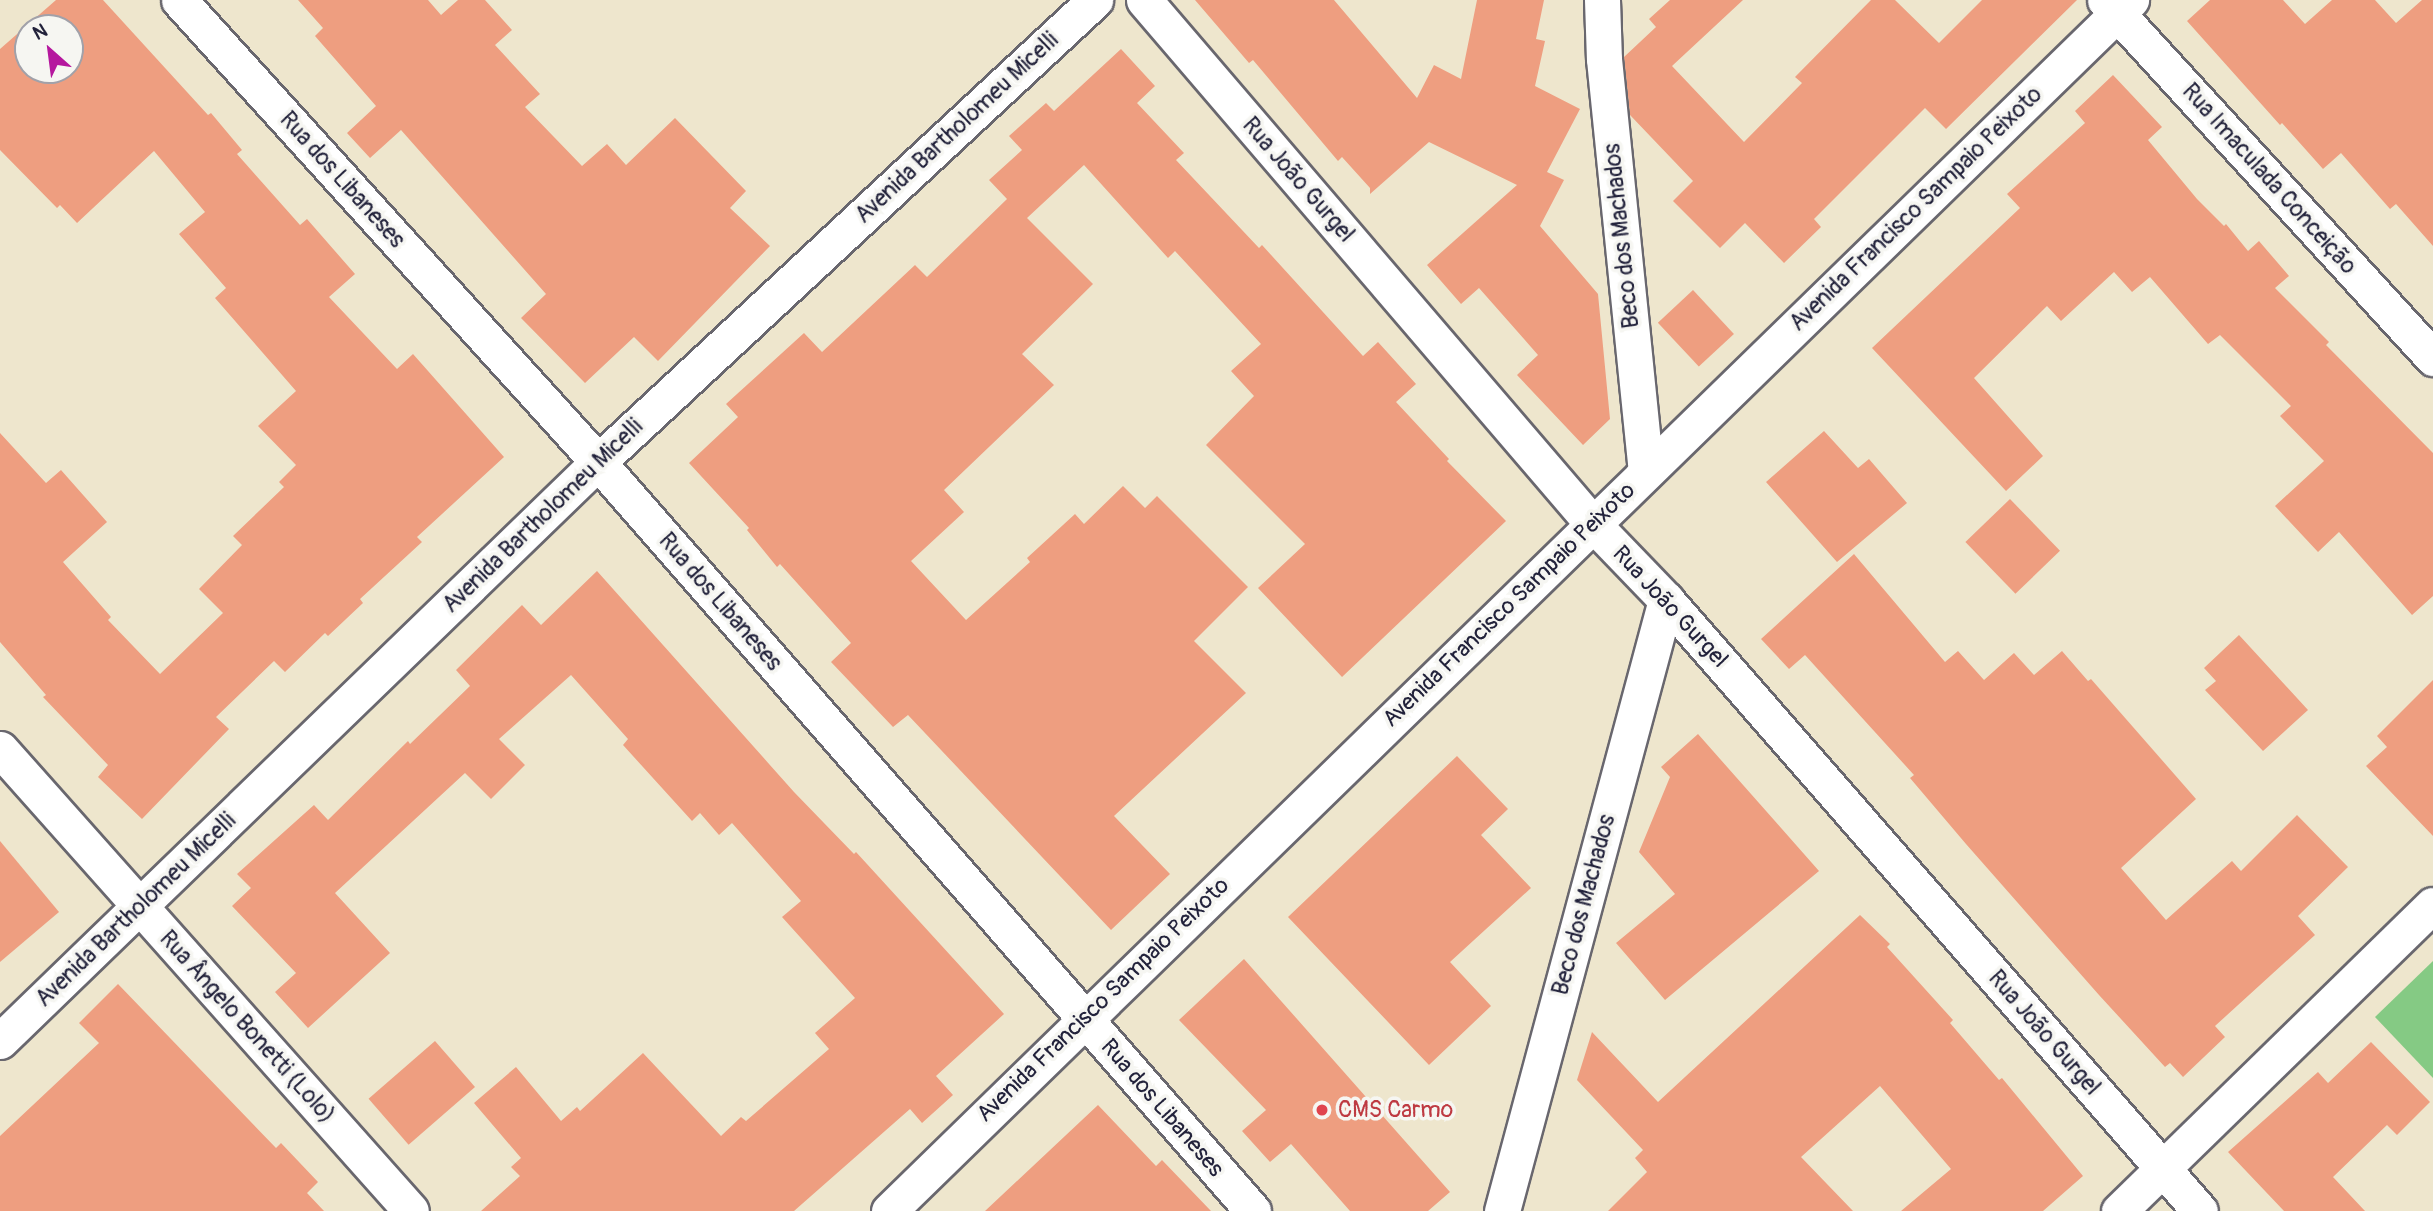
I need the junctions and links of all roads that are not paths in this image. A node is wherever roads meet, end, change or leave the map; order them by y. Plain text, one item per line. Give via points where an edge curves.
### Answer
1 (179, 0) edge
2 (1095, 0) edge
3 (1144, 0) edge
4 (1602, 0) edge
5 (2118, 4) edge
6 (2433, 358) edge
7 (597, 462) junction
8 (1646, 472) junction
9 (1592, 523) junction
10 (1666, 600) junction
11 (0, 749) edge
12 (2433, 905) edge
13 (141, 907) junction
14 (1083, 1019) junction
15 (0, 1041) edge
16 (2163, 1169) junction
17 (411, 1211) edge
18 (889, 1211) edge
19 (1253, 1211) edge
20 (1502, 1211) edge
21 (2119, 1211) edge
22 (2200, 1211) edge

1 - 7 street, Rua dos Libaneses
2 - 7 street, Avenida Bartholomeu Micelli
3 - 9 street, Rua João Gurgel
4 - 8 street, Beco dos Machados
5 - 6 street, Rua Imaculada Conceição
5 - 8 street, Avenida Francisco Sampaio Peixoto
7 - 13 street, Avenida Bartholomeu Micelli
7 - 14 street, Rua dos Libaneses
8 - 9 street, Avenida Francisco Sampaio Peixoto
9 - 10 street, Rua João Gurgel
9 - 14 street, Avenida Francisco Sampaio Peixoto
10 - 16 street, Rua João Gurgel
10 - 20 street, Beco dos Machados
11 - 13 street, Rua Ângelo Bonetti (Lolo)
12 - 16 street
13 - 15 street, Avenida Bartholomeu Micelli
13 - 17 street, Rua Ângelo Bonetti (Lolo)
14 - 18 street, Avenida Francisco Sampaio Peixoto
14 - 19 street, Rua dos Libaneses
16 - 21 street
16 - 22 street, Rua João Gurgel

